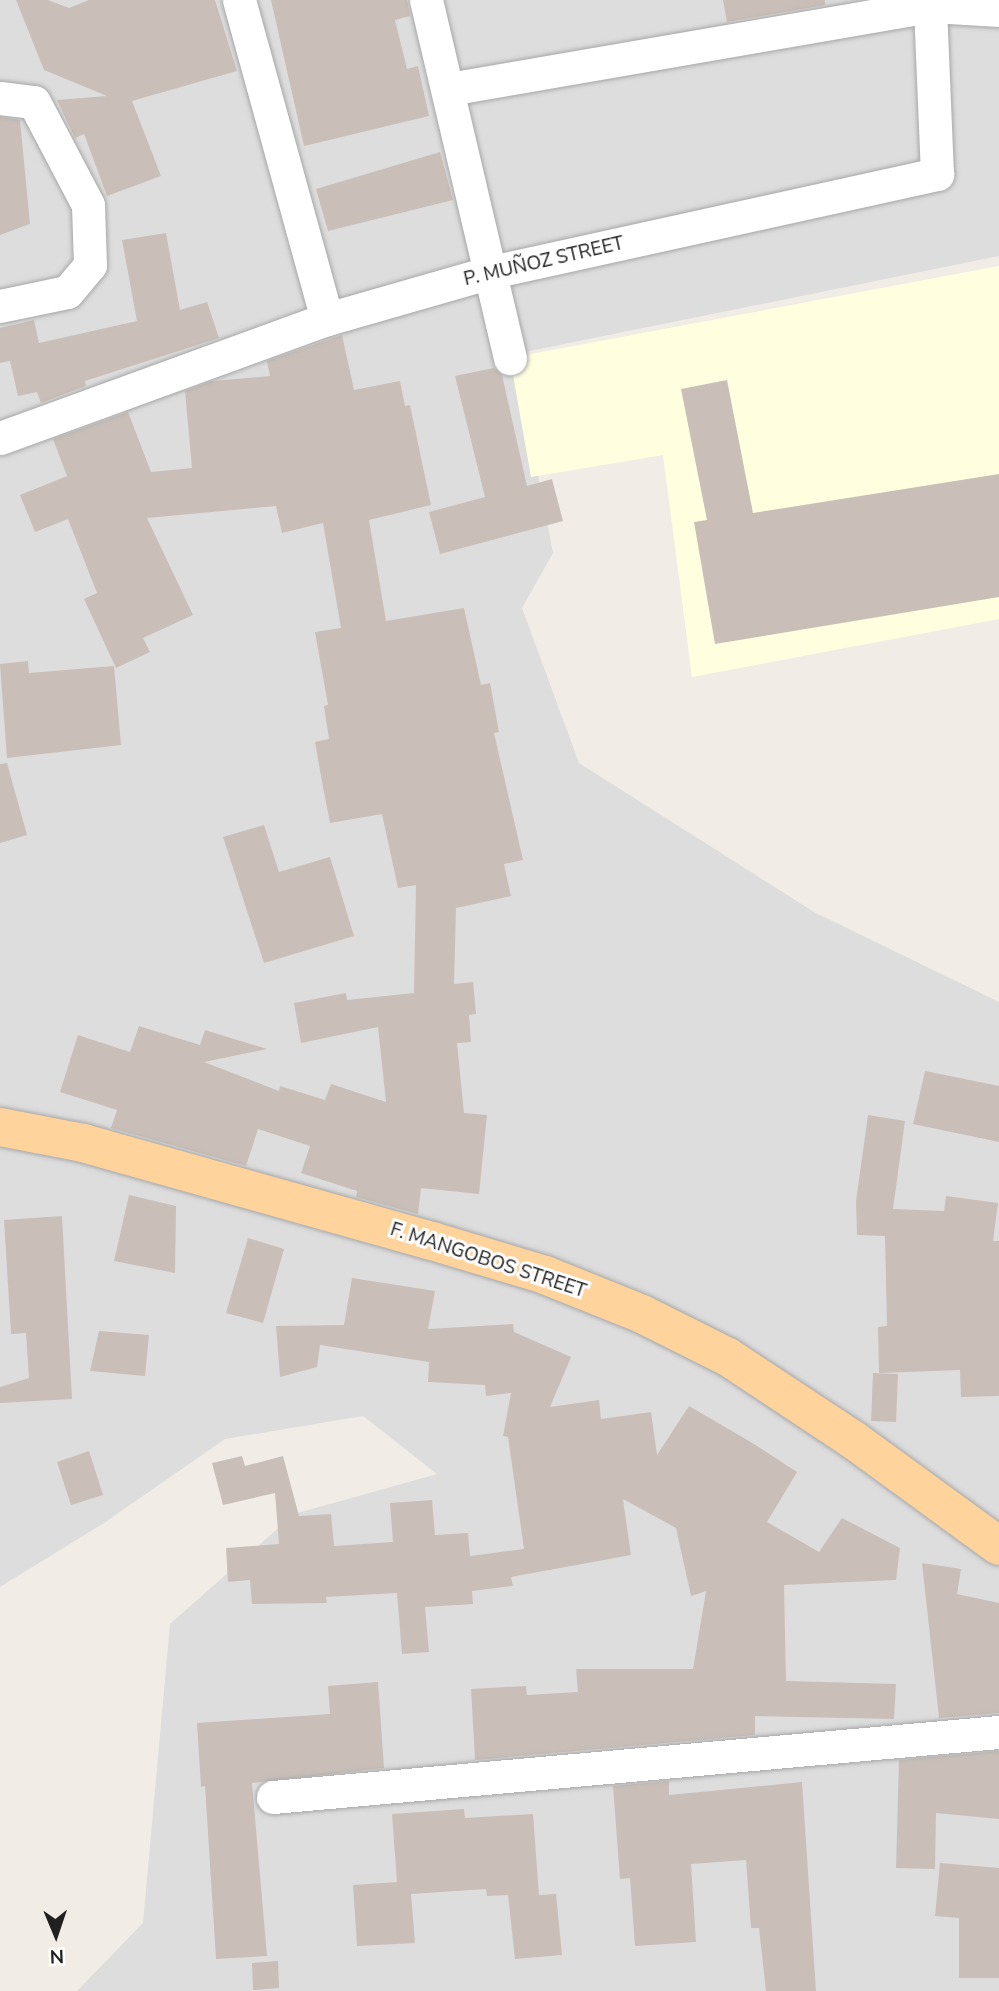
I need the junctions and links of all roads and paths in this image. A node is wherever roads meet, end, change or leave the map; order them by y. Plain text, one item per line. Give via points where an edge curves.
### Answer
1 (239, 0) edge
2 (426, 0) edge
3 (930, 6) junction
4 (999, 10) edge
5 (449, 89) junction
6 (0, 98) edge
7 (491, 272) junction
8 (0, 306) edge
9 (327, 319) junction
10 (510, 358) dead end
11 (0, 438) edge
12 (0, 1127) edge
13 (999, 1546) edge
14 (999, 1732) edge
15 (273, 1797) dead end

1 - 9 street
2 - 5 street
3 - 4 street
3 - 5 street
3 - 7 street, P. MUÑOZ STREET via 937,174
5 - 7 street
6 - 8 street via 34,102 88,205 90,265 67,292
7 - 9 street, P. MUÑOZ STREET
7 - 10 street
9 - 11 street, P. MUÑOZ STREET
12 - 13 main road, F. MANGOBOS STREET via 83,1143 432,1241 545,1275 642,1314 728,1357 856,1441
14 - 15 street

